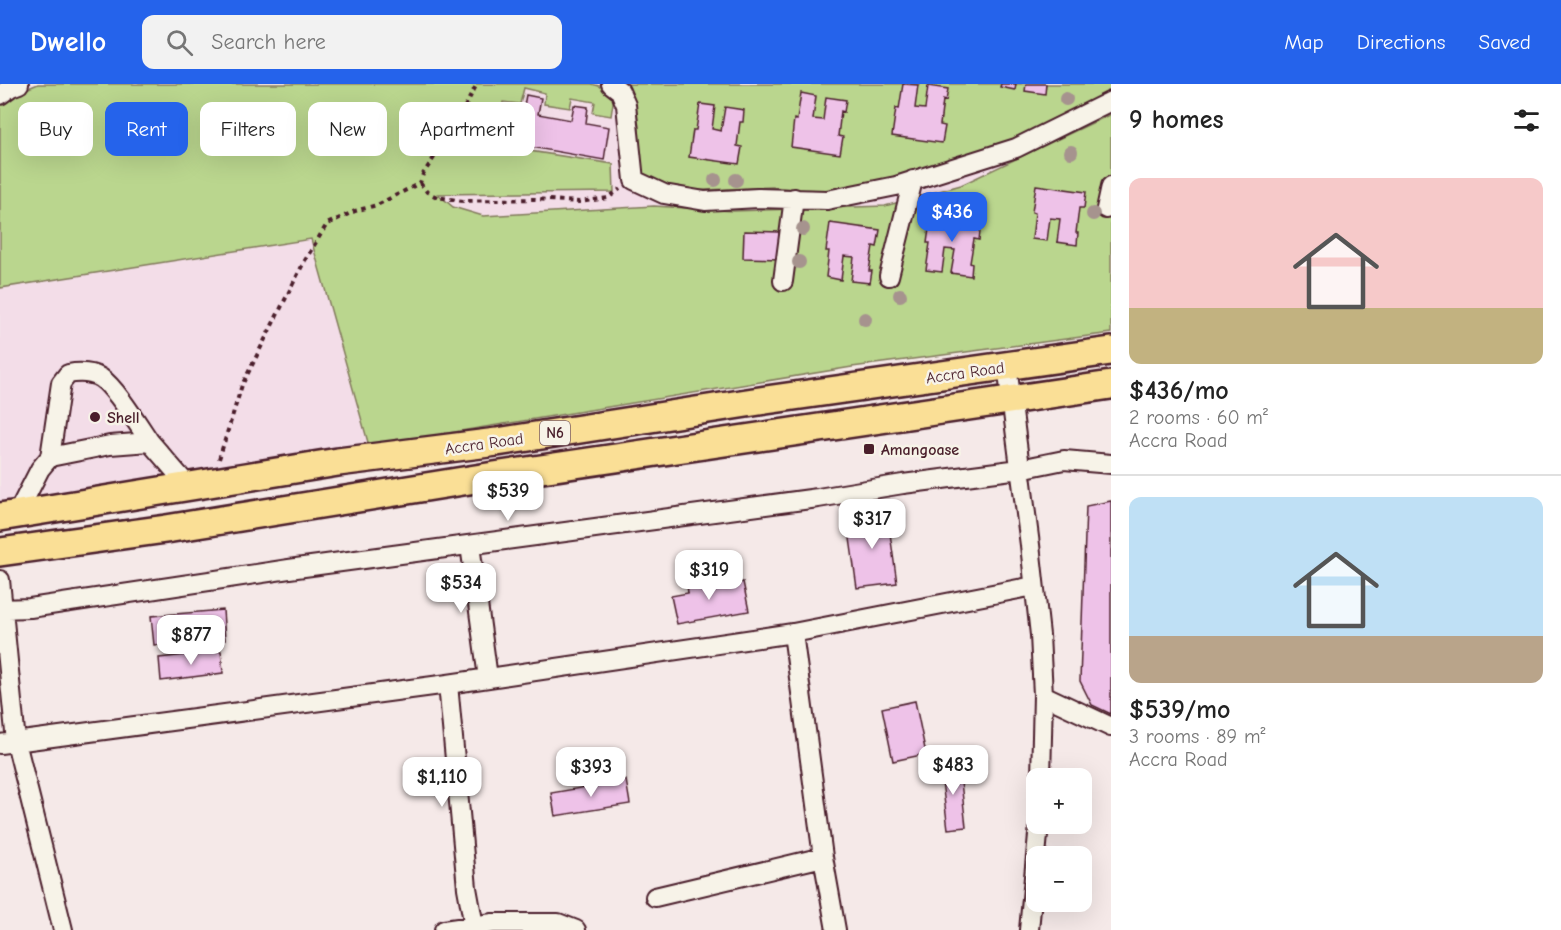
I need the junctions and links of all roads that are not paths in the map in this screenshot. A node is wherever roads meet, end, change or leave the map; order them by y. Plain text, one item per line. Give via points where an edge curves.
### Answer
1 (19, 84) edge
2 (611, 84) edge
3 (0, 95) edge
4 (1111, 101) edge
5 (913, 180) junction
6 (1111, 186) edge
7 (794, 198) junction
8 (1106, 209) dead end
9 (889, 276) dead end
10 (783, 281) dead end
11 (1111, 351) edge
12 (1007, 366) junction
13 (1111, 385) edge
14 (1012, 400) junction
15 (150, 442) junction
16 (50, 457) junction
17 (1111, 464) edge
18 (1020, 469) junction
19 (200, 485) junction
20 (9, 516) edge
21 (470, 545) junction
22 (0, 552) edge
23 (0, 579) edge
24 (1034, 586) junction
25 (2, 609) edge
26 (793, 633) junction
27 (488, 678) junction
28 (448, 684) junction
29 (1043, 695) junction
30 (1111, 727) edge
31 (8, 743) edge
32 (1041, 768) edge
33 (1038, 834) edge
34 (823, 857) junction
35 (655, 897) dead end
36 (474, 926) junction
37 (63, 930) edge
38 (444, 930) edge
39 (576, 930) edge
40 (836, 930) edge
41 (1029, 930) edge

1 - 3 street
2 - 7 street via 620,91 626,105 634,180 663,194 705,201
4 - 5 street via 1016,148
5 - 7 street via 827,200
5 - 9 street
6 - 8 street
7 - 10 street
11 - 12 highway, Accra Road / N6
12 - 14 street
12 - 19 highway, Accra Road / N6
13 - 14 highway, Accra Road / N6
14 - 18 street
14 - 22 highway, Accra Road / N6
15 - 16 street
15 - 16 street via 102,379 77,372 68,374 61,383
15 - 19 street
16 - 20 street
17 - 18 street via 1064,460
18 - 21 street
18 - 24 street
19 - 20 highway, Accra Road / N6
21 - 25 street
21 - 27 street
23 - 25 street
24 - 26 street
24 - 29 street
25 - 31 street
26 - 27 street
26 - 34 street
27 - 28 street
28 - 31 street
28 - 36 street
29 - 30 street
29 - 32 street
31 - 37 street
33 - 41 street
34 - 35 street
34 - 40 street
36 - 38 street
36 - 39 street via 558,923

